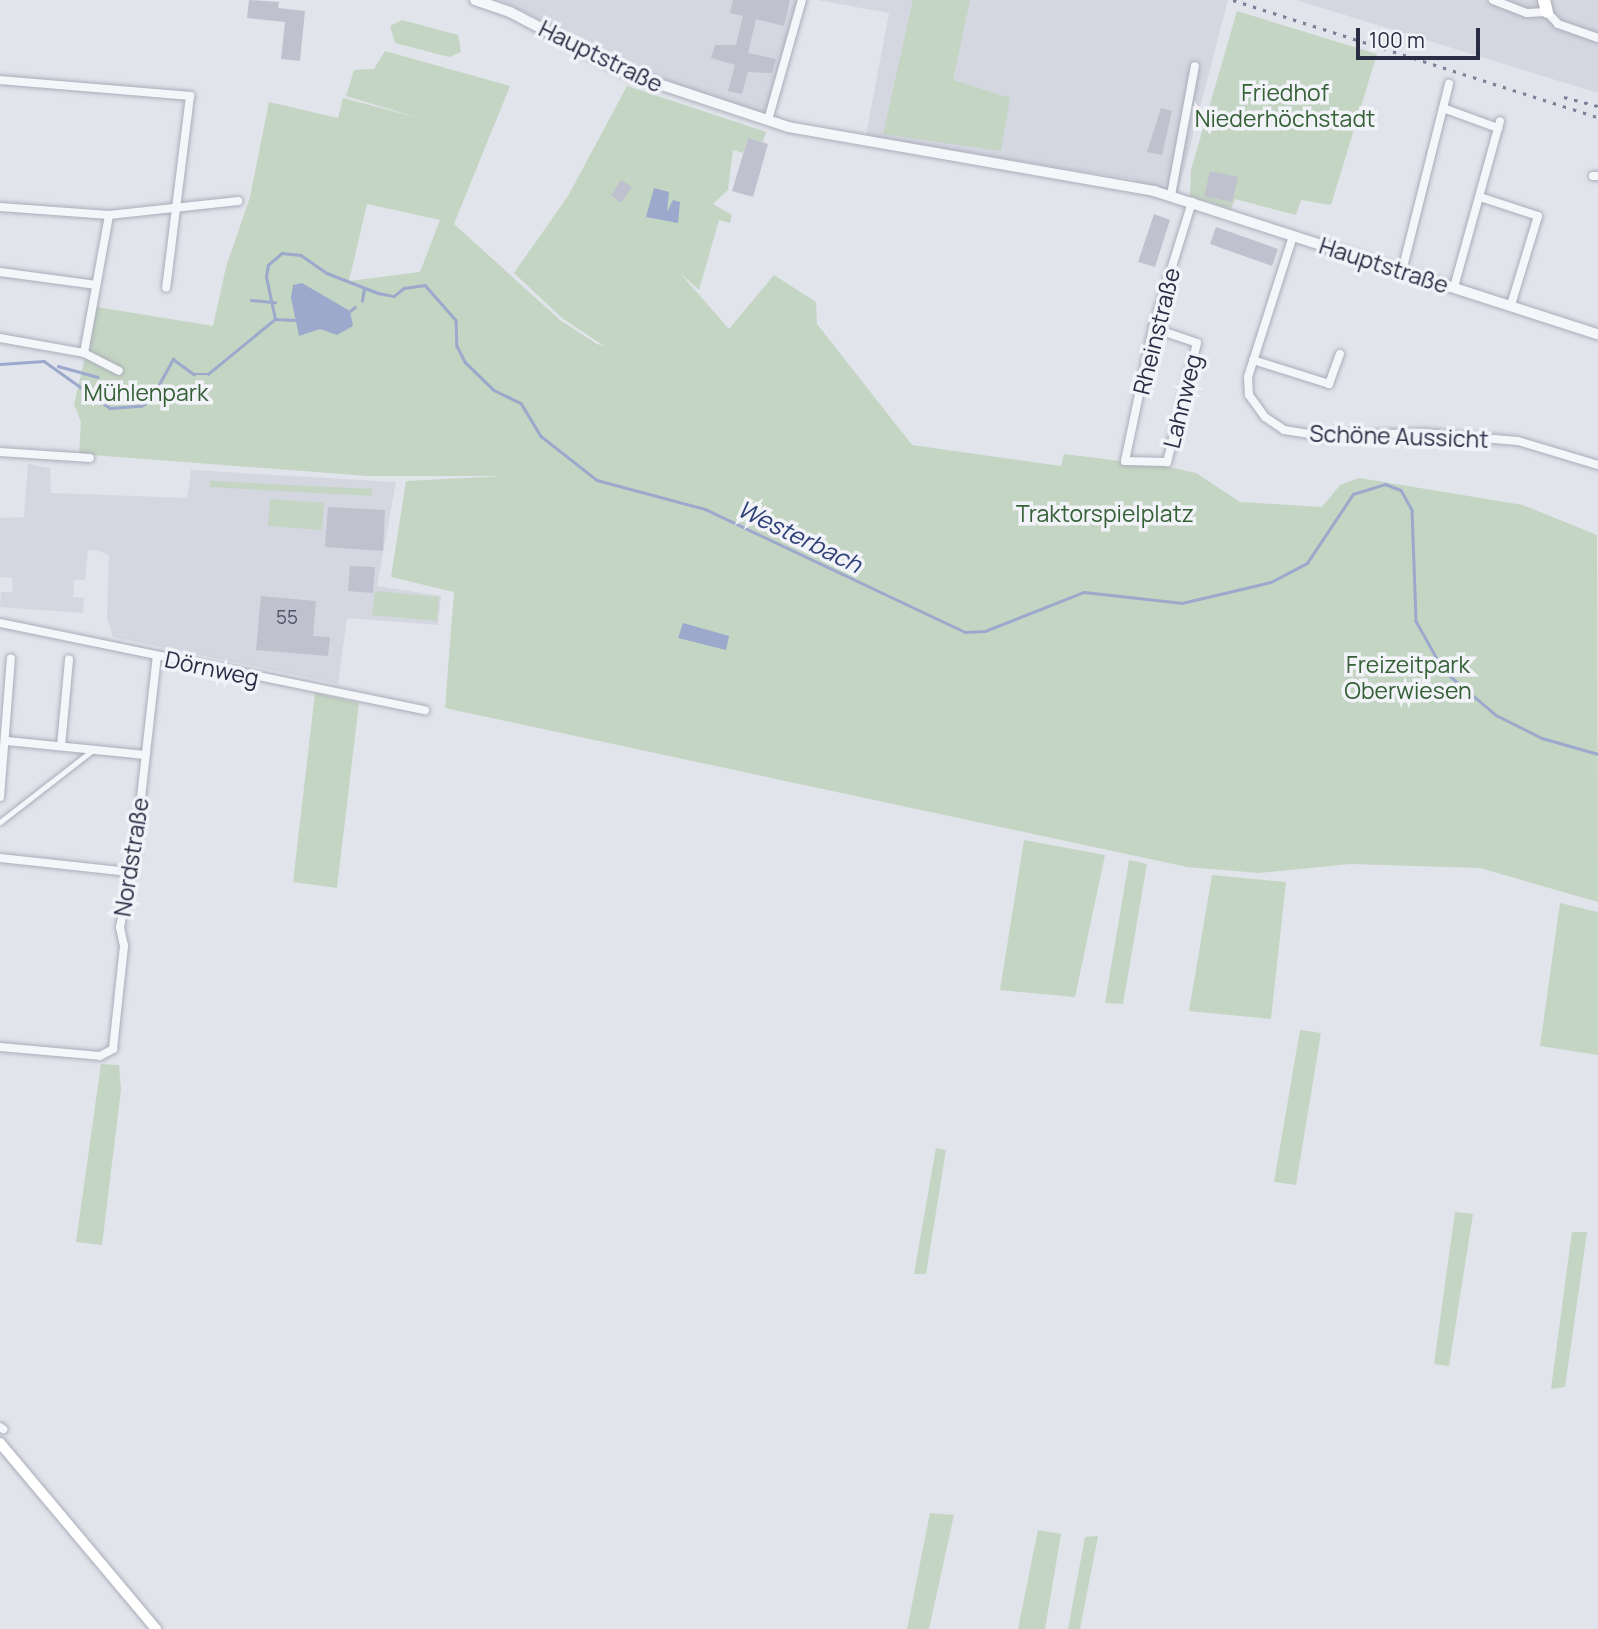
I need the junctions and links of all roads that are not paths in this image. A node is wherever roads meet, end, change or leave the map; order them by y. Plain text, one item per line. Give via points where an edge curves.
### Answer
1 (475, 0) edge
2 (802, 0) edge
3 (1493, 0) edge
4 (1545, 6) edge
5 (1598, 38) edge
6 (1195, 66) dead end
7 (0, 80) edge
8 (1449, 84) dead end
9 (1443, 108) junction
10 (768, 120) junction
11 (1171, 195) junction
12 (1480, 197) junction
13 (238, 201) dead end
14 (1192, 202) junction
15 (172, 206) junction
16 (1, 209) edge
17 (109, 215) junction
18 (1293, 236) junction
19 (1402, 271) junction
20 (0, 272) edge
21 (96, 285) junction
22 (1454, 287) junction
23 (166, 288) dead end
24 (1511, 305) junction
25 (1153, 328) junction
26 (1598, 334) edge
27 (0, 338) edge
28 (83, 353) junction
29 (1340, 354) dead end
30 (1253, 360) junction
31 (119, 370) dead end
32 (0, 452) edge
33 (90, 458) dead end
34 (1125, 461) joint
35 (1598, 465) edge
36 (0, 623) edge
37 (157, 656) junction
38 (11, 658) dead end
39 (69, 659) dead end
40 (425, 710) dead end
41 (7, 741) junction
42 (61, 746) junction
43 (94, 749) junction
44 (145, 755) junction
45 (0, 797) edge
46 (0, 822) edge
47 (0, 858) edge
48 (129, 872) junction
49 (0, 1047) edge
50 (0, 1443) edge
51 (156, 1629) edge

1 - 10 street, Hauptstraße via 510,12 626,74
2 - 10 street
3 - 4 street via 1527,13
4 - 5 street via 1558,24
6 - 11 street
7 - 15 street via 190,96
8 - 9 street
9 - 12 street via 1499,124
9 - 19 street
10 - 11 street, Hauptstraße via 808,132 1045,169
11 - 14 street, Hauptstraße
12 - 22 street
12 - 24 street via 1538,216
13 - 15 street
14 - 18 street, Hauptstraße
14 - 25 street, Rheinstraße
15 - 17 street
15 - 23 street
16 - 17 street
17 - 21 street
18 - 19 street, Hauptstraße
18 - 30 street, Schöne Aussicht
19 - 22 street, Hauptstraße
20 - 21 street
21 - 28 street
22 - 24 street, Hauptstraße
24 - 26 street, Hauptstraße
25 - 34 street, Rheinstraße
25 - 34 street, Lahnweg via 1197,343 1167,462
27 - 28 street
28 - 31 street
29 - 30 street via 1329,384
30 - 35 street, Schöne Aussicht via 1249,395 1265,417 1284,430 1518,441
32 - 33 street
36 - 37 street, Dörnweg
37 - 40 street, Dörnweg
37 - 44 street, Nordstraße
38 - 41 street
39 - 42 street
41 - 42 street
41 - 45 street
42 - 43 street
43 - 44 street
43 - 46 street
44 - 48 street, Nordstraße
47 - 48 street
48 - 49 street, Nordstraße via 114,1046 107,1054
50 - 51 main road

